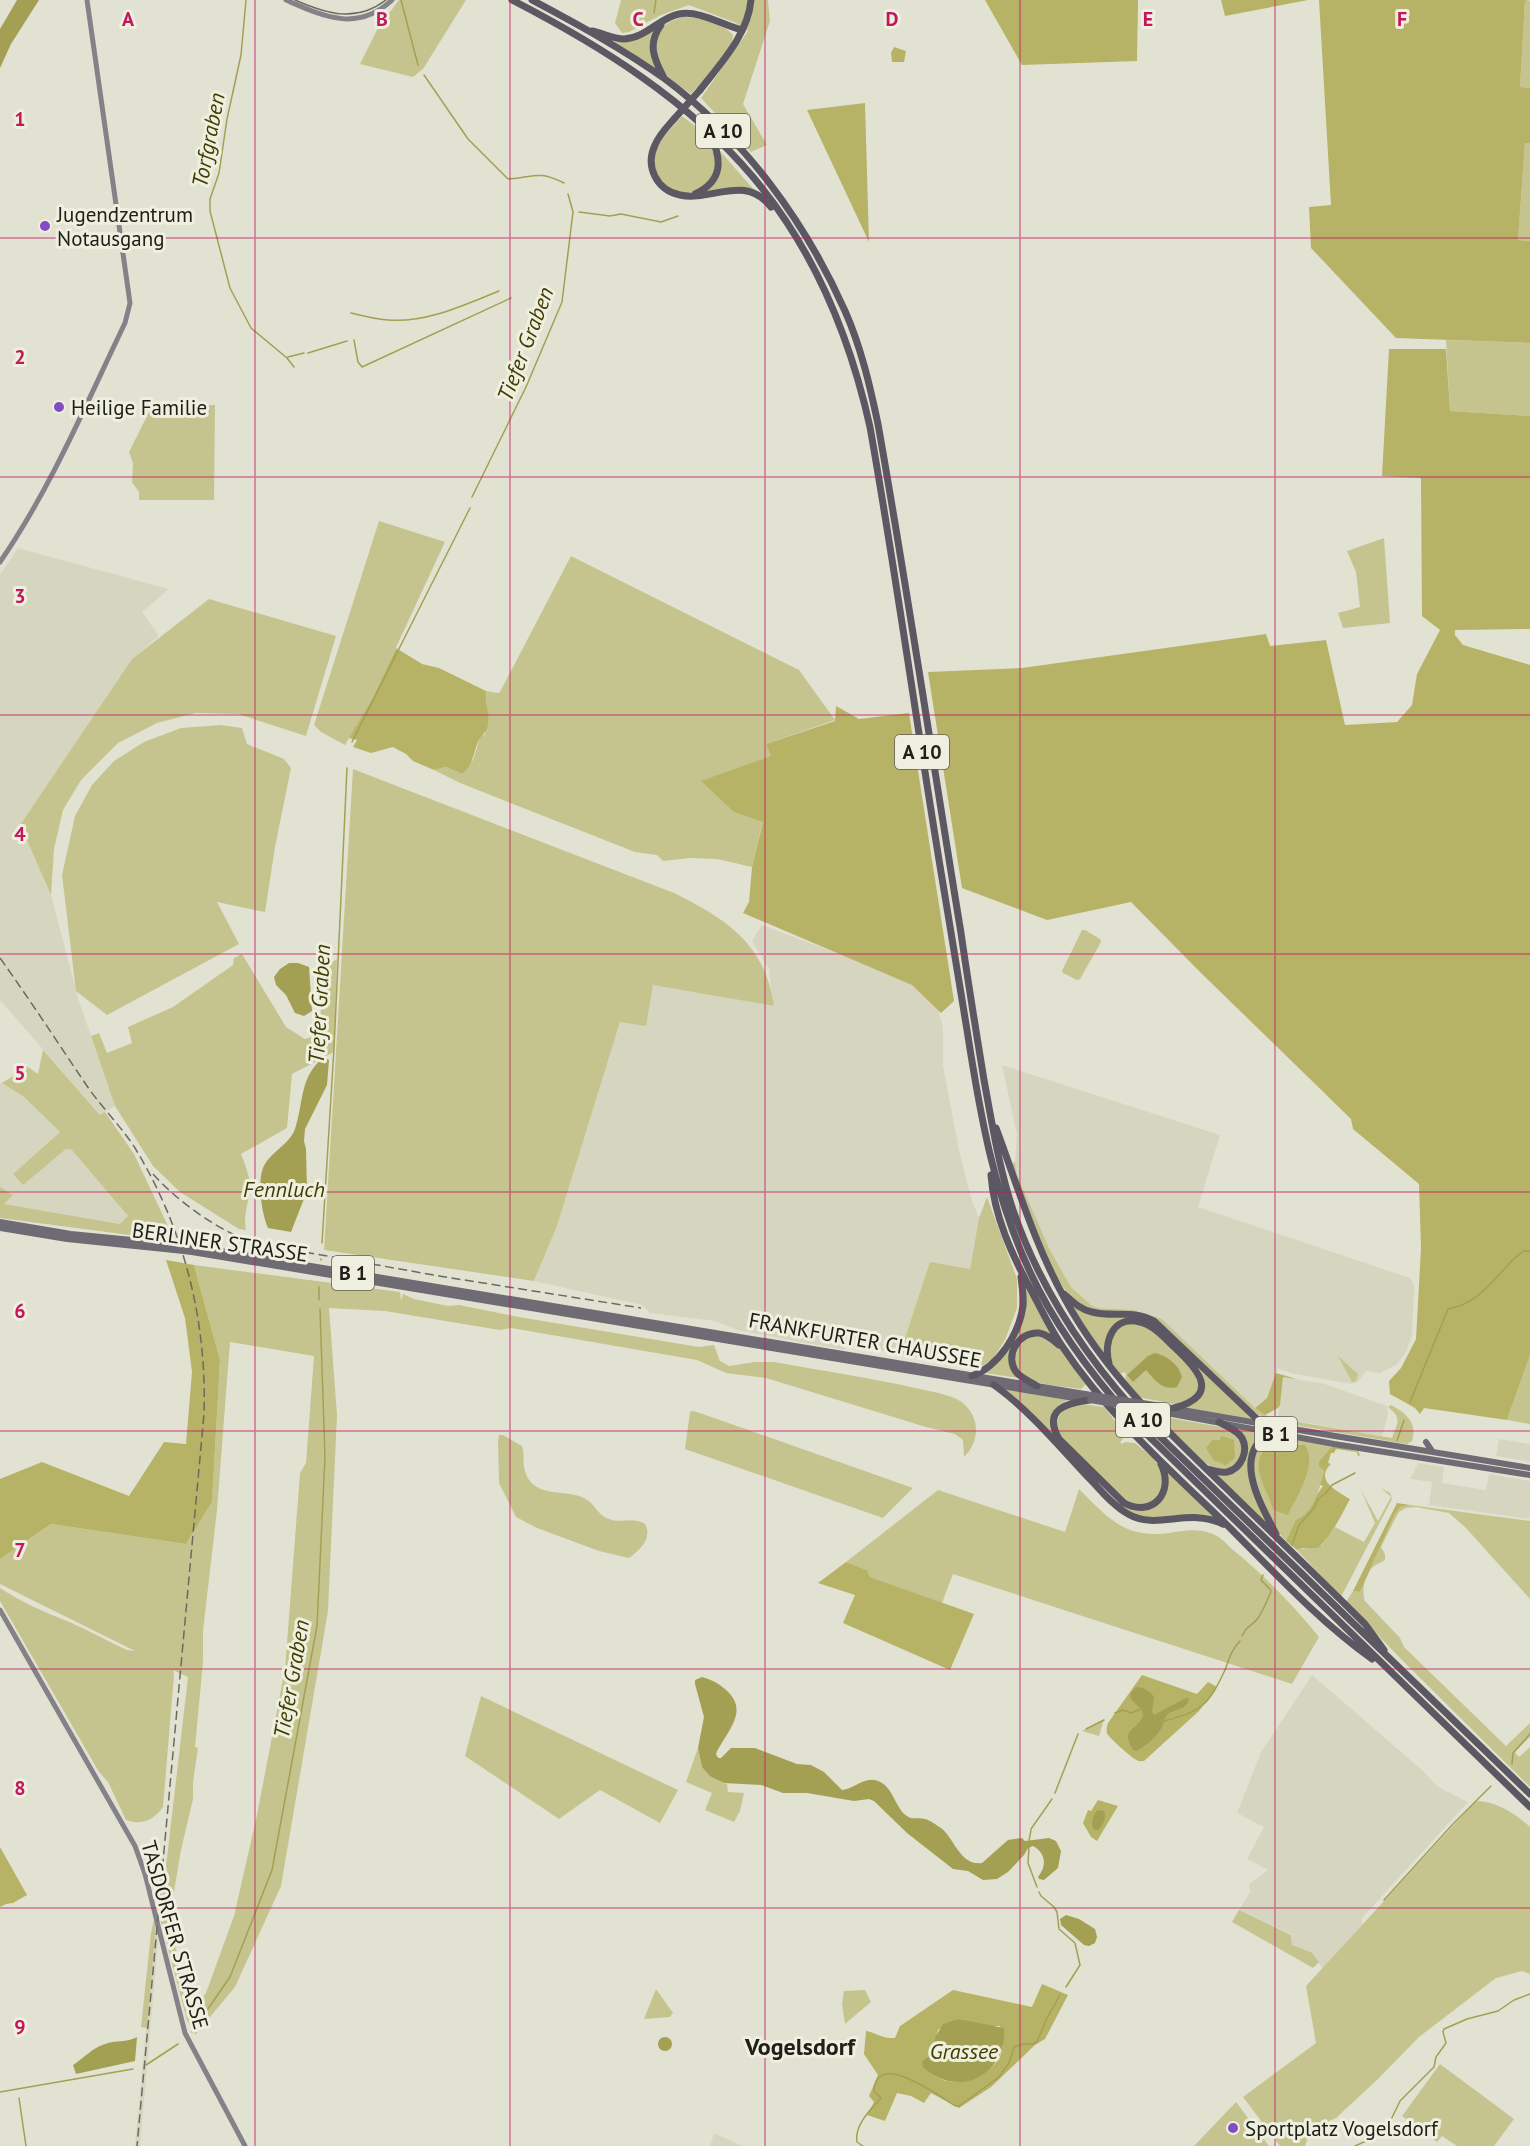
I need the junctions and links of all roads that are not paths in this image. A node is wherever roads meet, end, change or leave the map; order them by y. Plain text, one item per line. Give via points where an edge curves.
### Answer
1 (87, 0) edge
2 (286, 0) edge
3 (392, 0) edge
4 (512, 0) edge
5 (532, 0) edge
6 (751, 0) edge
7 (664, 21) junction
8 (587, 30) junction
9 (742, 30) junction
10 (665, 80) junction
11 (708, 131) junction
12 (690, 196) junction
13 (787, 224) junction
14 (0, 562) edge
15 (989, 1109) junction
16 (990, 1161) junction
17 (0, 1222) edge
18 (0, 1228) edge
19 (173, 1247) junction
20 (191, 1249) junction
21 (1021, 1272) junction
22 (1060, 1291) junction
23 (638, 1321) joint
24 (649, 1328) joint
25 (1063, 1348) junction
26 (1111, 1369) junction
27 (972, 1376) junction
28 (994, 1385) junction
29 (1037, 1386) junction
30 (1090, 1400) junction
31 (1174, 1408) junction
32 (1219, 1422) junction
33 (1269, 1429) junction
34 (1426, 1442) dead end
35 (1418, 1448) junction
36 (1432, 1451) junction
37 (1414, 1456) junction
38 (1159, 1460) junction
39 (1204, 1467) junction
40 (1530, 1468) edge
41 (1530, 1475) edge
42 (1228, 1526) junction
43 (1279, 1539) junction
44 (0, 1610) edge
45 (1394, 1670) junction
46 (1530, 1794) edge
47 (1530, 1807) edge
48 (244, 2146) edge

1 - 14 main road via 130,306 46,486
2 - 3 main road via 323,16 345,20 371,14
4 - 11 highway, A 10 via 611,56 676,102
5 - 8 highway, A 10
6 - 9 highway
7 - 8 highway via 635,37 622,39
7 - 9 highway via 688,14
7 - 10 highway via 652,49
8 - 10 highway, A 10
9 - 12 highway, bridge via 722,63 654,147 652,167 658,182 680,196
10 - 15 highway, A 10 via 713,120 774,189 819,259 859,348 888,482
11 - 12 highway via 719,166 708,186
11 - 13 highway, A 10 via 754,177
12 - 13 highway via 734,189 748,191 766,201
13 - 16 highway, A 10 via 837,317 859,379 870,427
15 - 22 highway via 1027,1218
15 - 45 highway, A 10 via 1019,1226 1056,1304 1090,1356 1151,1428
16 - 21 highway via 998,1214
16 - 45 highway, A 10 via 1031,1274 1061,1328 1099,1383 1146,1434
17 - 19 main road, BERLINER STRASSE / B 1
18 - 19 main road, BERLINER STRASSE / B 1 via 67,1239
19 - 20 main road, BERLINER STRASSE / B 1, bridge
20 - 23 main road, BERLINER STRASSE / B 1
20 - 24 main road, BERLINER STRASSE / B 1
21 - 25 highway
21 - 27 highway via 1023,1308 1016,1329 993,1365
22 - 26 highway
22 - 33 highway via 1093,1312 1134,1313 1154,1321
23 - 27 main road, FRANKFURTER CHAUSSEE / B 1
24 - 28 main road, FRANKFURTER CHAUSSEE / B 1
25 - 29 highway via 1037,1333 1017,1342 1012,1352 1013,1366
25 - 38 highway via 1113,1412
26 - 31 highway via 1106,1346 1114,1328 1133,1321 1146,1324 1184,1356 1200,1377 1195,1399
26 - 39 highway via 1145,1410
27 - 29 main road, FRANKFURTER CHAUSSEE / B 1
28 - 30 main road, FRANKFURTER CHAUSSEE / B 1
28 - 42 highway via 1128,1514 1149,1521 1195,1516
29 - 31 main road, FRANKFURTER CHAUSSEE / B 1, bridge
30 - 32 main road, B 1, bridge
30 - 38 highway via 1062,1406 1055,1416 1056,1432 1124,1503 1143,1508 1160,1498 1166,1478
31 - 33 main road, B 1
32 - 33 main road, B 1
32 - 39 highway via 1241,1437 1245,1448 1242,1460 1226,1472
33 - 35 main road, B 1
33 - 37 main road, B 1
33 - 43 highway via 1254,1446 1251,1473
34 - 36 main road
35 - 36 main road, B 1
35 - 37 main road
36 - 40 main road, B 1
37 - 41 main road, B 1
38 - 42 highway
39 - 43 highway
42 - 45 highway via 1348,1642
43 - 45 highway via 1365,1624
44 - 48 main road, TASDORFER STRASSE via 135,1846 185,2033
45 - 46 highway, A 10
45 - 47 highway, A 10

